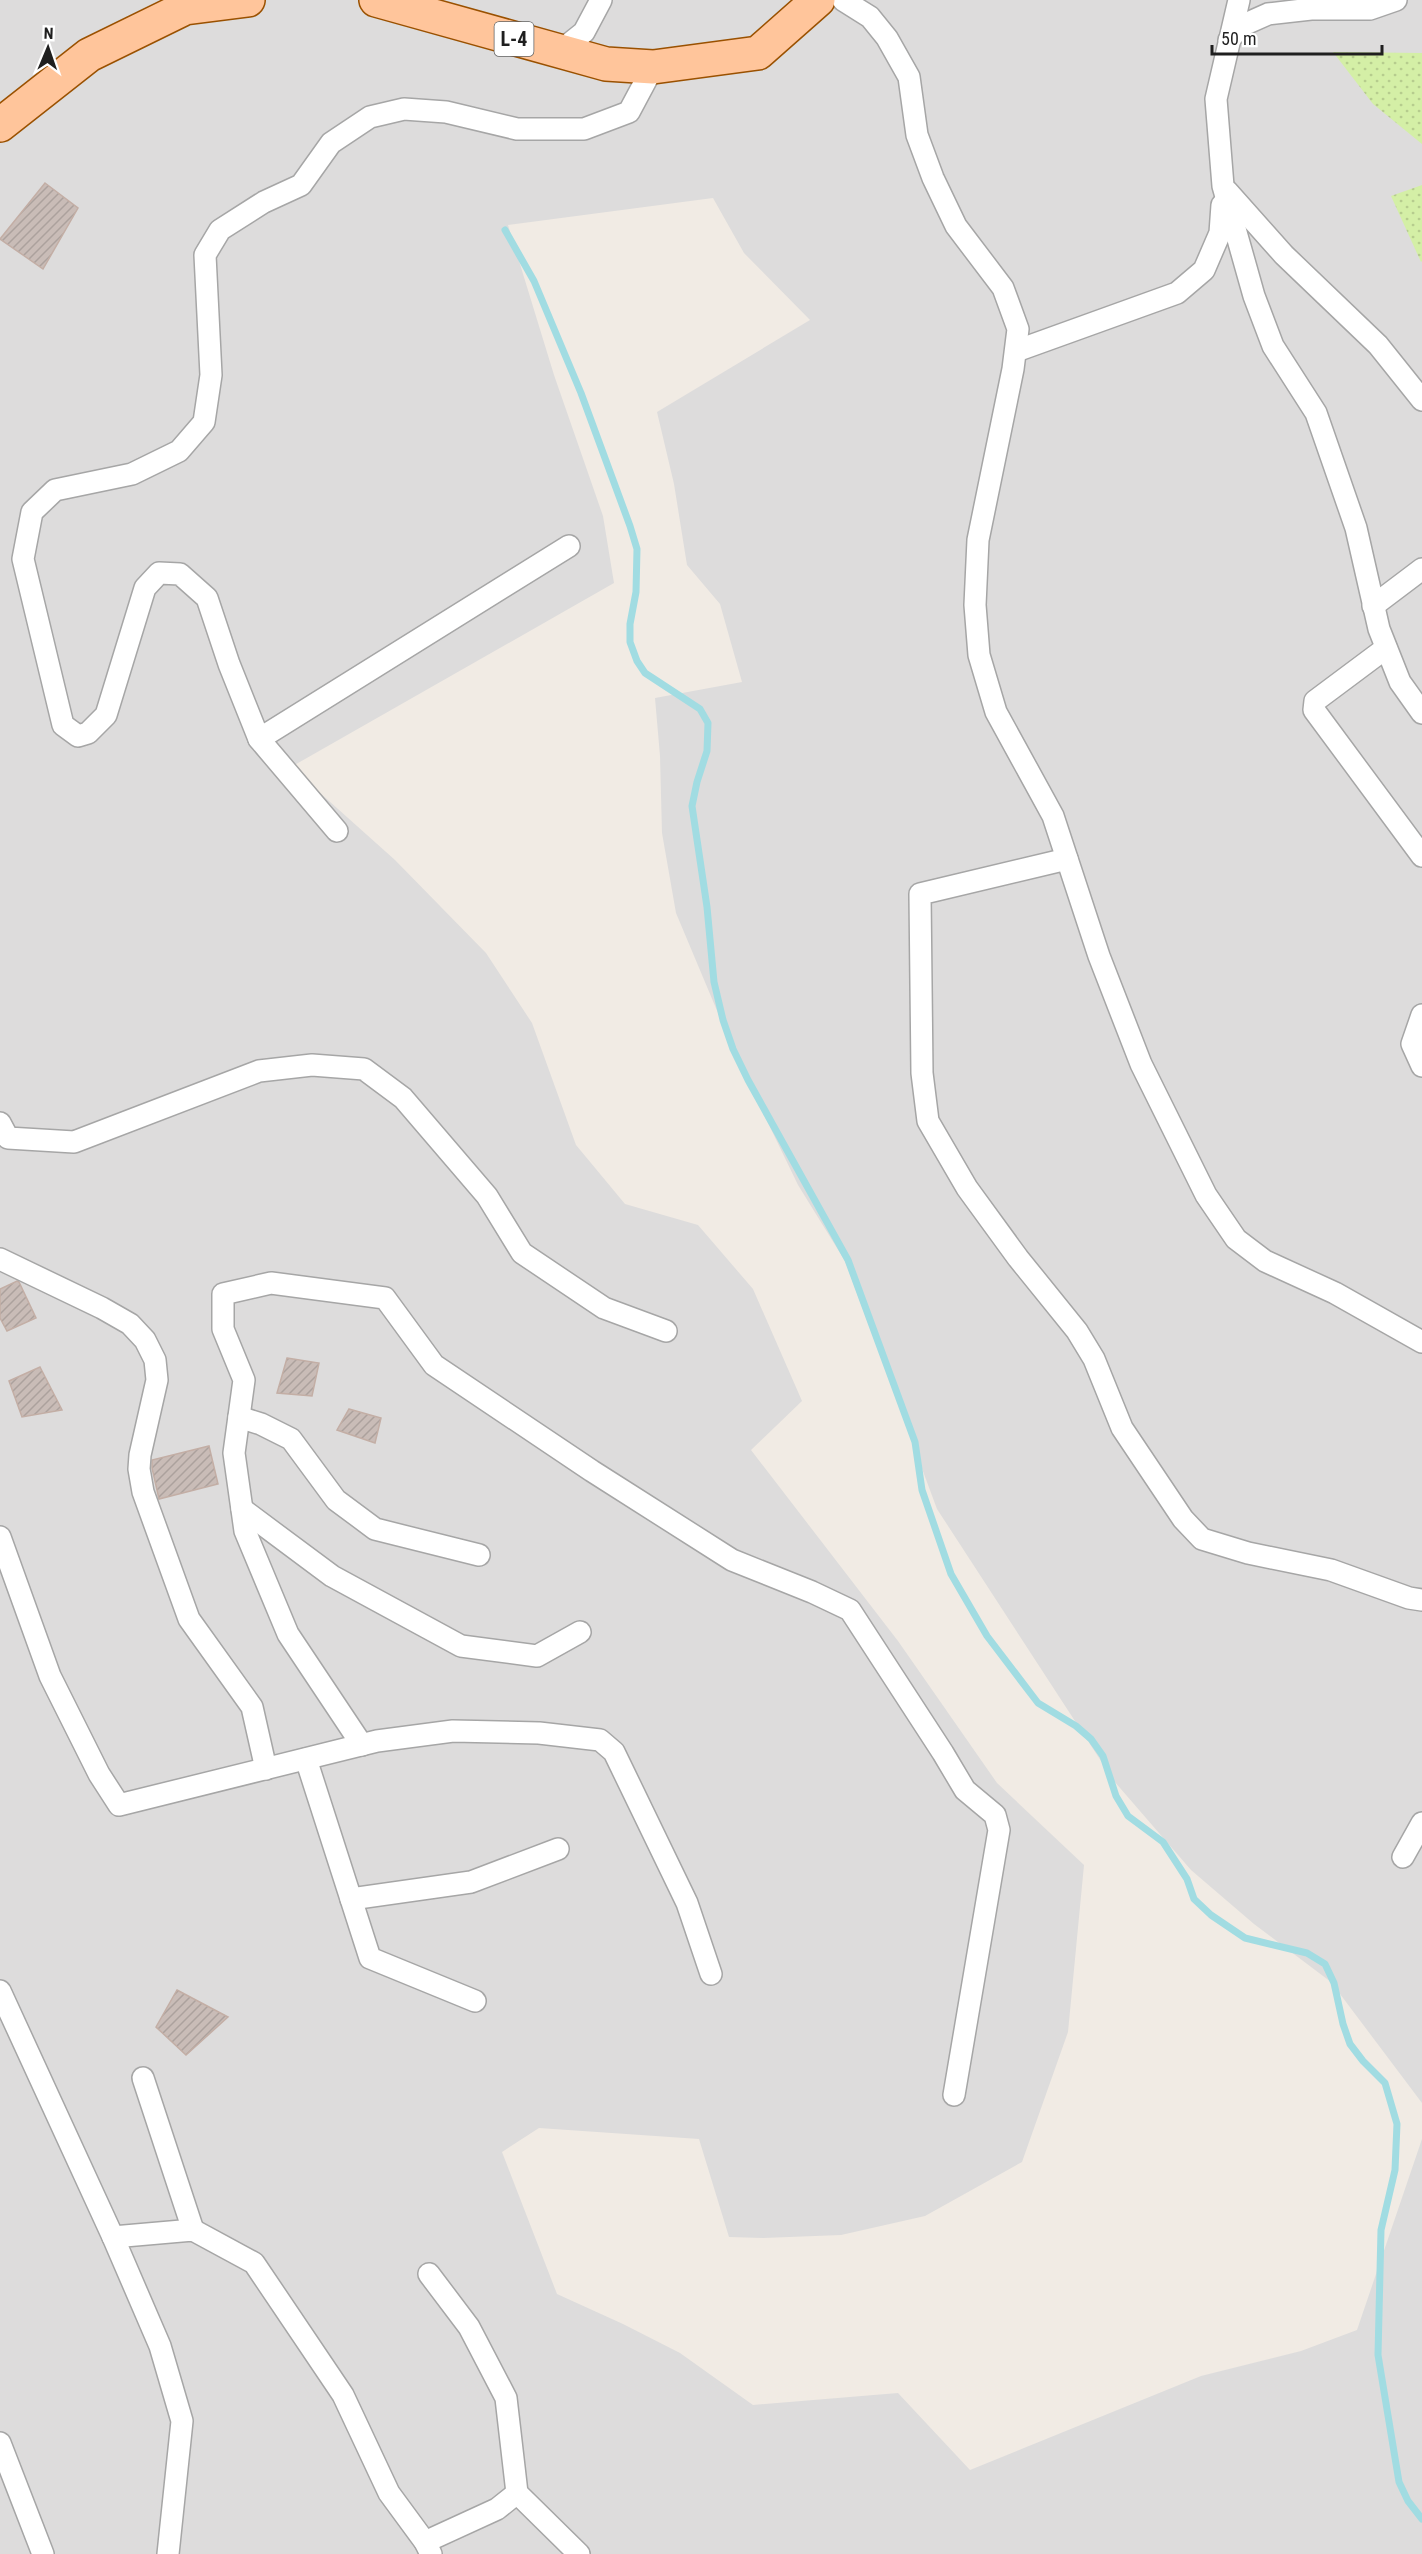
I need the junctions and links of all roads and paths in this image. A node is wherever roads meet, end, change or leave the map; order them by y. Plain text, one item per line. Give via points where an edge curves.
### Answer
1 (248, 0) edge
2 (376, 0) edge
3 (601, 0) edge
4 (819, 0) edge
5 (843, 0) edge
6 (1239, 0) edge
7 (1396, 0) edge
8 (1229, 41) junction
9 (559, 52) junction
10 (653, 67) junction
11 (0, 125) edge
12 (1223, 186) junction
13 (1016, 351) junction
14 (1422, 400) edge
15 (569, 546) dead end
16 (1422, 569) edge
17 (1373, 606) junction
18 (1386, 648) junction
19 (1422, 713) edge
20 (259, 739) junction
21 (337, 831) dead end
22 (1422, 856) edge
23 (1067, 858) junction
24 (1422, 1015) edge
25 (1422, 1066) edge
26 (0, 1123) edge
27 (0, 1258) edge
28 (666, 1331) dead end
29 (1422, 1342) edge
30 (239, 1417) junction
31 (242, 1509) junction
32 (0, 1538) edge
33 (479, 1555) dead end
34 (1422, 1600) edge
35 (580, 1632) dead end
36 (362, 1745) junction
37 (306, 1759) junction
38 (266, 1769) junction
39 (1422, 1823) edge
40 (558, 1850) dead end
41 (1403, 1857) dead end
42 (351, 1899) junction
43 (711, 1974) dead end
44 (0, 1991) edge
45 (475, 2001) dead end
46 (143, 2078) dead end
47 (954, 2095) dead end
48 (193, 2230) junction
49 (113, 2237) junction
50 (429, 2274) dead end
51 (0, 2443) edge
52 (517, 2493) junction
53 (428, 2548) edge
54 (43, 2554) edge
55 (168, 2554) edge
56 (579, 2554) edge

1 - 11 main road via 185,8 88,55
2 - 9 main road, L-4
3 - 9 street via 585,32
4 - 10 main road, L-4 via 758,53
5 - 13 street via 870,17 909,77 917,135 933,178 956,226 1003,288 1018,328
6 - 8 street
7 - 8 street via 1370,9 1268,14 1241,26
8 - 12 street via 1216,99
9 - 10 main road, L-4 via 606,64
10 - 20 street via 629,112 584,129 517,129 446,112 404,110 370,117 331,143 301,185 264,202 220,230 205,255 211,375 204,422 179,451 132,474 55,490 32,512 23,559 63,725 78,736 88,733 106,715 145,588 159,573 180,573 207,598 228,664
12 - 13 street via 1220,233 1204,270 1177,293
12 - 14 street via 1284,255 1378,345
12 - 17 street via 1254,296 1274,346 1316,412 1356,528
13 - 23 street via 978,540 975,605 979,655 996,712 1053,816
15 - 20 street
16 - 17 street
17 - 18 street
18 - 19 street via 1400,682
18 - 22 street via 1316,701 1314,710
20 - 21 street
23 - 29 street via 1141,1064 1206,1195 1236,1239 1265,1261 1335,1293
23 - 34 street via 920,894 922,1073 928,1121 967,1188 1077,1331 1094,1359 1122,1428 1183,1519 1202,1539 1330,1570
24 - 25 street via 1412,1044
26 - 28 street via 8,1138 74,1142 259,1071 312,1065 364,1069 403,1098 487,1196 522,1253 604,1308
27 - 38 street via 130,1324 145,1340 155,1360 157,1380 140,1455 143,1492 189,1619 252,1707
30 - 31 street via 234,1453
30 - 33 street via 291,1438 336,1500 375,1529
30 - 47 street via 244,1380 223,1329 223,1294 271,1283 385,1298 434,1365 444,1372 732,1560 850,1611 965,1790 995,1815 999,1830
31 - 35 street via 332,1576 461,1646 537,1656
31 - 36 street via 245,1532 288,1634
32 - 38 street via 50,1676 99,1774 119,1805
36 - 37 street
36 - 43 street via 453,1731 539,1733 600,1740 614,1752 687,1903
37 - 38 street
37 - 42 street
39 - 41 street
40 - 42 street via 471,1882
42 - 45 street via 370,1958
44 - 49 street
46 - 48 street
48 - 49 street
48 - 53 street via 254,2263 343,2395 389,2493
49 - 55 street via 160,2346 182,2421
50 - 52 street via 469,2327 506,2398
51 - 54 street
52 - 53 street via 497,2509
52 - 56 street

